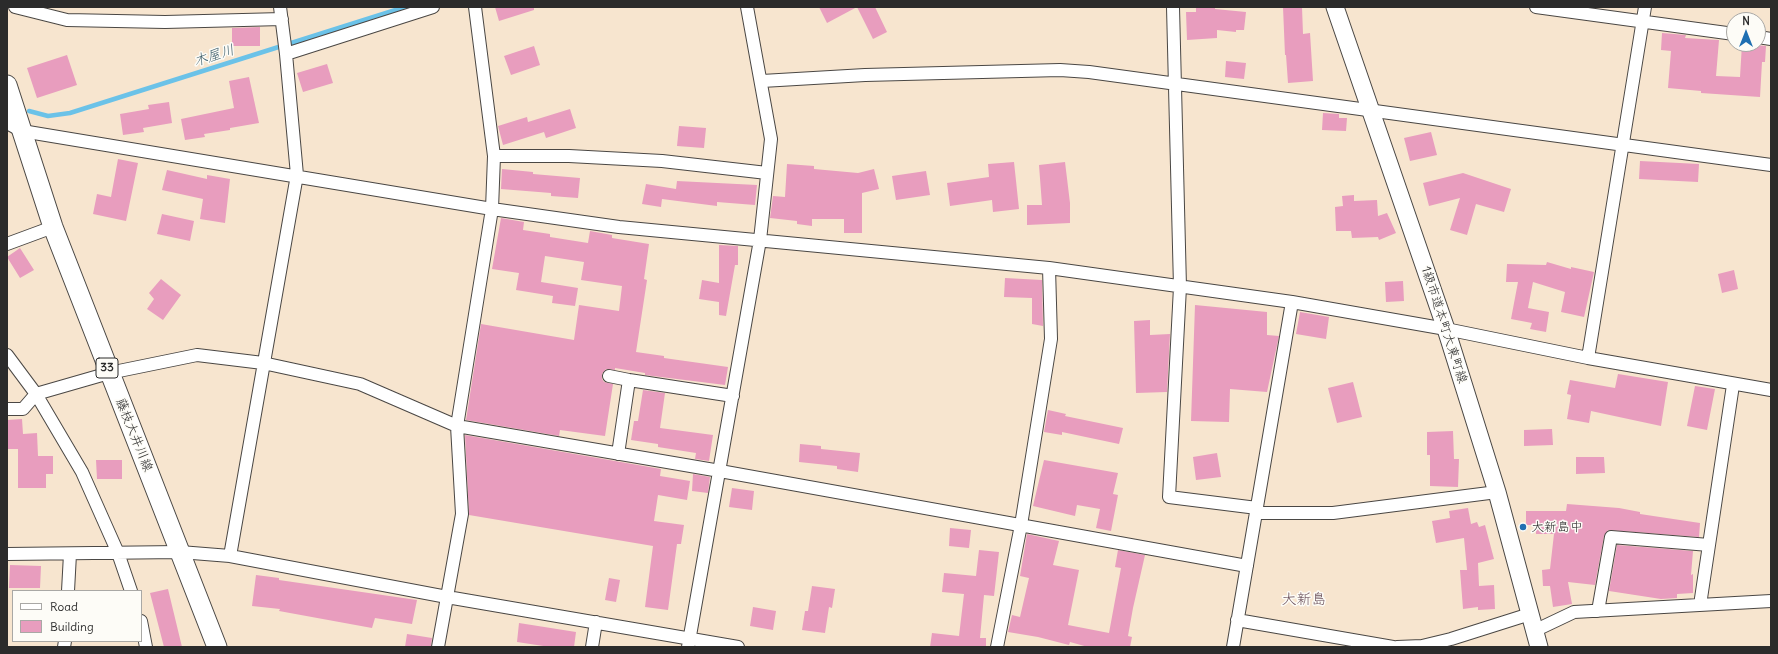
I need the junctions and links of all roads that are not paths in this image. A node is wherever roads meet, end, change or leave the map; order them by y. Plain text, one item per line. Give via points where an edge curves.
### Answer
1 (15, 7) edge
2 (433, 7) edge
3 (475, 7) edge
4 (747, 7) edge
5 (1172, 7) edge
6 (1335, 7) edge
7 (1536, 7) edge
8 (1645, 7) edge
9 (281, 13) edge
10 (1643, 22) junction
11 (1726, 33) edge
12 (285, 47) junction
13 (762, 81) junction
14 (1175, 83) junction
15 (7, 85) edge
16 (1372, 110) junction
17 (14, 127) edge
18 (1624, 145) junction
19 (494, 156) junction
20 (1771, 166) edge
21 (767, 173) junction
22 (297, 176) junction
23 (492, 209) junction
24 (53, 227) junction
25 (760, 240) junction
26 (7, 244) edge
27 (1049, 268) junction
28 (1180, 287) junction
29 (1292, 302) junction
30 (1446, 329) junction
31 (7, 355) edge
32 (1588, 358) junction
33 (264, 363) junction
34 (109, 373) junction
35 (609, 376) dead end
36 (629, 380) junction
37 (1733, 385) junction
38 (1771, 390) edge
39 (36, 394) junction
40 (733, 396) junction
41 (7, 409) edge
42 (457, 426) junction
43 (618, 454) junction
44 (720, 471) junction
45 (1497, 492) junction
46 (1257, 511) junction
47 (1021, 525) junction
48 (1709, 545) junction
49 (180, 552) junction
50 (118, 553) junction
51 (7, 554) edge
52 (70, 554) junction
53 (230, 556) junction
54 (1247, 566) junction
55 (68, 590) edge
56 (131, 590) edge
57 (447, 597) junction
58 (1771, 601) edge
59 (1700, 605) junction
60 (1598, 611) junction
61 (1530, 614) junction
62 (1237, 620) junction
63 (596, 622) junction
64 (142, 626) edge
65 (1537, 639) edge
66 (689, 643) edge
67 (146, 647) edge
68 (217, 647) edge
69 (438, 647) edge
70 (592, 647) edge
71 (738, 647) edge
72 (996, 647) edge
73 (1233, 647) edge
74 (1392, 647) edge
75 (1397, 647) edge

1 - 9 street via 68,20 165,22
2 - 12 street
3 - 19 street
4 - 13 street
5 - 14 street
6 - 16 street, 1級市道本町大東町線
7 - 10 street
8 - 10 street
9 - 12 street
10 - 11 street
10 - 18 street
12 - 22 street
13 - 14 street via 865,75 1060,70
13 - 21 street via 771,139
14 - 16 street
14 - 28 street
15 - 17 main road, 藤枝大井川線 / 33
16 - 18 street
16 - 30 street, 1級市道本町大東町線
17 - 22 street
17 - 24 main road, 藤枝大井川線 / 33
18 - 20 street
18 - 32 street
19 - 21 street via 569,156 662,161
19 - 23 street
21 - 25 street
22 - 23 street
22 - 33 street
23 - 25 street via 618,227
23 - 42 street
24 - 26 street
24 - 34 main road, 藤枝大井川線 / 33
25 - 27 street
25 - 40 street
27 - 28 street
27 - 47 street via 1051,339
28 - 29 street
28 - 46 street via 1169,497
29 - 30 street
29 - 46 street
30 - 32 street
30 - 45 street, 1級市道本町大東町線
31 - 39 street
32 - 37 street
33 - 34 street via 197,355
33 - 42 street via 360,384
33 - 53 street
34 - 39 street
34 - 49 main road, 藤枝大井川線 / 33
35 - 36 street
36 - 40 street
36 - 43 street
37 - 38 street
37 - 48 street
39 - 41 street via 23,409
39 - 50 street via 82,472
40 - 44 street
42 - 43 street
42 - 57 street via 462,514
43 - 44 street
44 - 47 street
44 - 66 street
45 - 46 street via 1333,513
45 - 61 street, 1級市道本町大東町線
46 - 54 street
47 - 54 street
47 - 72 street
48 - 59 street
48 - 60 street via 1611,537
49 - 50 street
49 - 53 street
49 - 68 main road, 藤枝大井川線 / 33
50 - 52 street
50 - 56 street
51 - 52 street
52 - 55 street
53 - 57 street
54 - 62 street
57 - 63 street
57 - 69 street
58 - 59 street
59 - 60 street
60 - 65 street via 1574,612
61 - 65 street, 1級市道本町大東町線
61 - 75 street via 1451,639 1422,646
62 - 73 street
62 - 74 street
63 - 66 street
63 - 70 street
64 - 67 street
66 - 71 street

